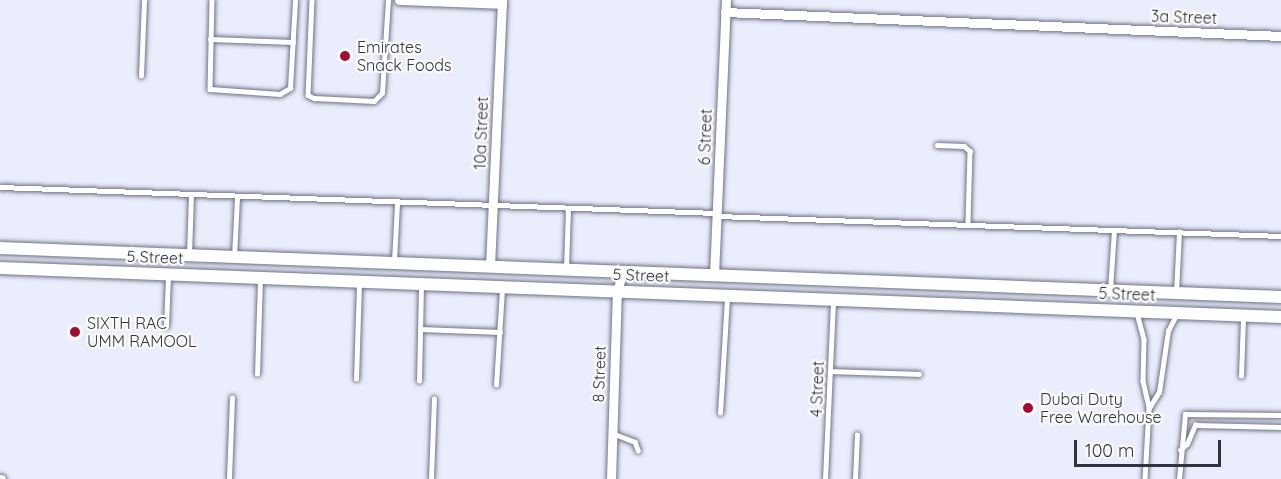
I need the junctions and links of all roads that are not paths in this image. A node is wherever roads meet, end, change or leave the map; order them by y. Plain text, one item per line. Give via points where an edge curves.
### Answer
1 (144, 0) edge
2 (212, 0) edge
3 (295, 0) edge
4 (312, 0) edge
5 (388, 0) edge
6 (399, 0) edge
7 (726, 0) edge
8 (502, 2) edge
9 (725, 12) junction
10 (1281, 36) edge
11 (210, 39) junction
12 (293, 42) junction
13 (141, 76) dead end
14 (937, 145) dead end
15 (0, 187) edge
16 (191, 195) junction
17 (237, 197) junction
18 (397, 203) junction
19 (493, 207) junction
20 (568, 209) junction
21 (717, 214) junction
22 (968, 224) junction
23 (1114, 230) junction
24 (1179, 232) junction
25 (1281, 236) edge
26 (0, 248) edge
27 (189, 256) junction
28 (234, 257) junction
29 (394, 262) junction
30 (490, 266) junction
31 (0, 268) edge
32 (566, 269) junction
33 (624, 271) junction
34 (168, 274) junction
35 (714, 275) junction
36 (260, 277) junction
37 (359, 281) junction
38 (421, 284) junction
39 (502, 287) junction
40 (1110, 290) junction
41 (617, 291) junction
42 (1176, 293) junction
43 (1219, 295) junction
44 (728, 296) junction
45 (1281, 297) edge
46 (832, 300) junction
47 (1135, 310) junction
48 (1177, 313) junction
49 (1216, 314) junction
50 (1243, 315) junction
51 (1278, 319) edge
52 (166, 326) dead end
53 (420, 329) junction
54 (500, 332) junction
55 (830, 371) junction
56 (257, 374) dead end
57 (919, 374) dead end
58 (1241, 376) dead end
59 (356, 379) dead end
60 (419, 381) dead end
61 (496, 385) dead end
62 (232, 398) dead end
63 (434, 399) dead end
64 (1149, 408) junction
65 (720, 413) dead end
66 (1281, 416) edge
67 (1281, 427) edge
68 (612, 433) junction
69 (857, 435) dead end
70 (638, 450) dead end
71 (1180, 450) junction
72 (229, 479) edge
73 (431, 479) edge
74 (611, 479) edge
75 (825, 479) edge
76 (855, 479) edge
77 (1145, 479) edge
78 (1179, 479) edge

1 - 13 lane
2 - 11 lane
3 - 12 lane
4 - 5 lane via 308,95 314,99 374,101 382,93
6 - 8 street
7 - 9 street, 6 Street
8 - 19 street, 10a Street
9 - 10 street, 3a Street
9 - 21 street, 6 Street
11 - 12 lane
11 - 12 lane via 208,86 217,92 288,91
14 - 22 lane via 964,146 970,151
15 - 16 lane
16 - 17 lane
16 - 27 lane
17 - 18 lane
17 - 28 lane
18 - 19 lane
18 - 29 lane
19 - 20 lane
19 - 30 street, 10a Street
20 - 21 lane
20 - 32 lane
21 - 22 lane
21 - 35 street, 6 Street
22 - 23 lane
23 - 24 lane
23 - 40 lane
24 - 25 lane
24 - 42 lane
26 - 27 street, 5 Street
27 - 28 street, 5 Street
28 - 29 street, 5 Street
29 - 30 street, 5 Street
30 - 32 street, 5 Street
31 - 34 street, 5 Street
32 - 33 street, 5 Street
33 - 35 street, 5 Street
33 - 41 street, 8 Street
34 - 36 street, 5 Street
34 - 52 lane
35 - 40 street, 5 Street
36 - 37 street, 5 Street
36 - 56 lane
37 - 38 street, 5 Street
37 - 59 lane
38 - 39 street, 5 Street
38 - 53 lane
39 - 41 street, 5 Street
39 - 54 lane
40 - 42 street, 5 Street
41 - 44 street, 5 Street
41 - 68 street, 8 Street
42 - 43 street, 5 Street
43 - 45 street, 5 Street
43 - 49 street via 1222,305
44 - 46 street, 5 Street
44 - 65 lane
46 - 47 street, 5 Street
46 - 55 lane, 4 Street
47 - 48 street, 5 Street
47 - 64 lane via 1143,329 1143,381
48 - 49 street, 5 Street
48 - 64 lane via 1168,331 1159,392
49 - 50 street, 5 Street
50 - 51 street, 5 Street
50 - 58 lane
53 - 54 lane
53 - 60 lane
54 - 61 lane
55 - 57 lane
55 - 75 lane, 4 Street
62 - 72 lane
63 - 73 lane
64 - 77 lane
66 - 71 lane via 1188,412 1182,417
67 - 71 lane via 1195,425
68 - 70 lane via 635,442
68 - 74 street, 8 Street
69 - 76 lane
71 - 78 lane

